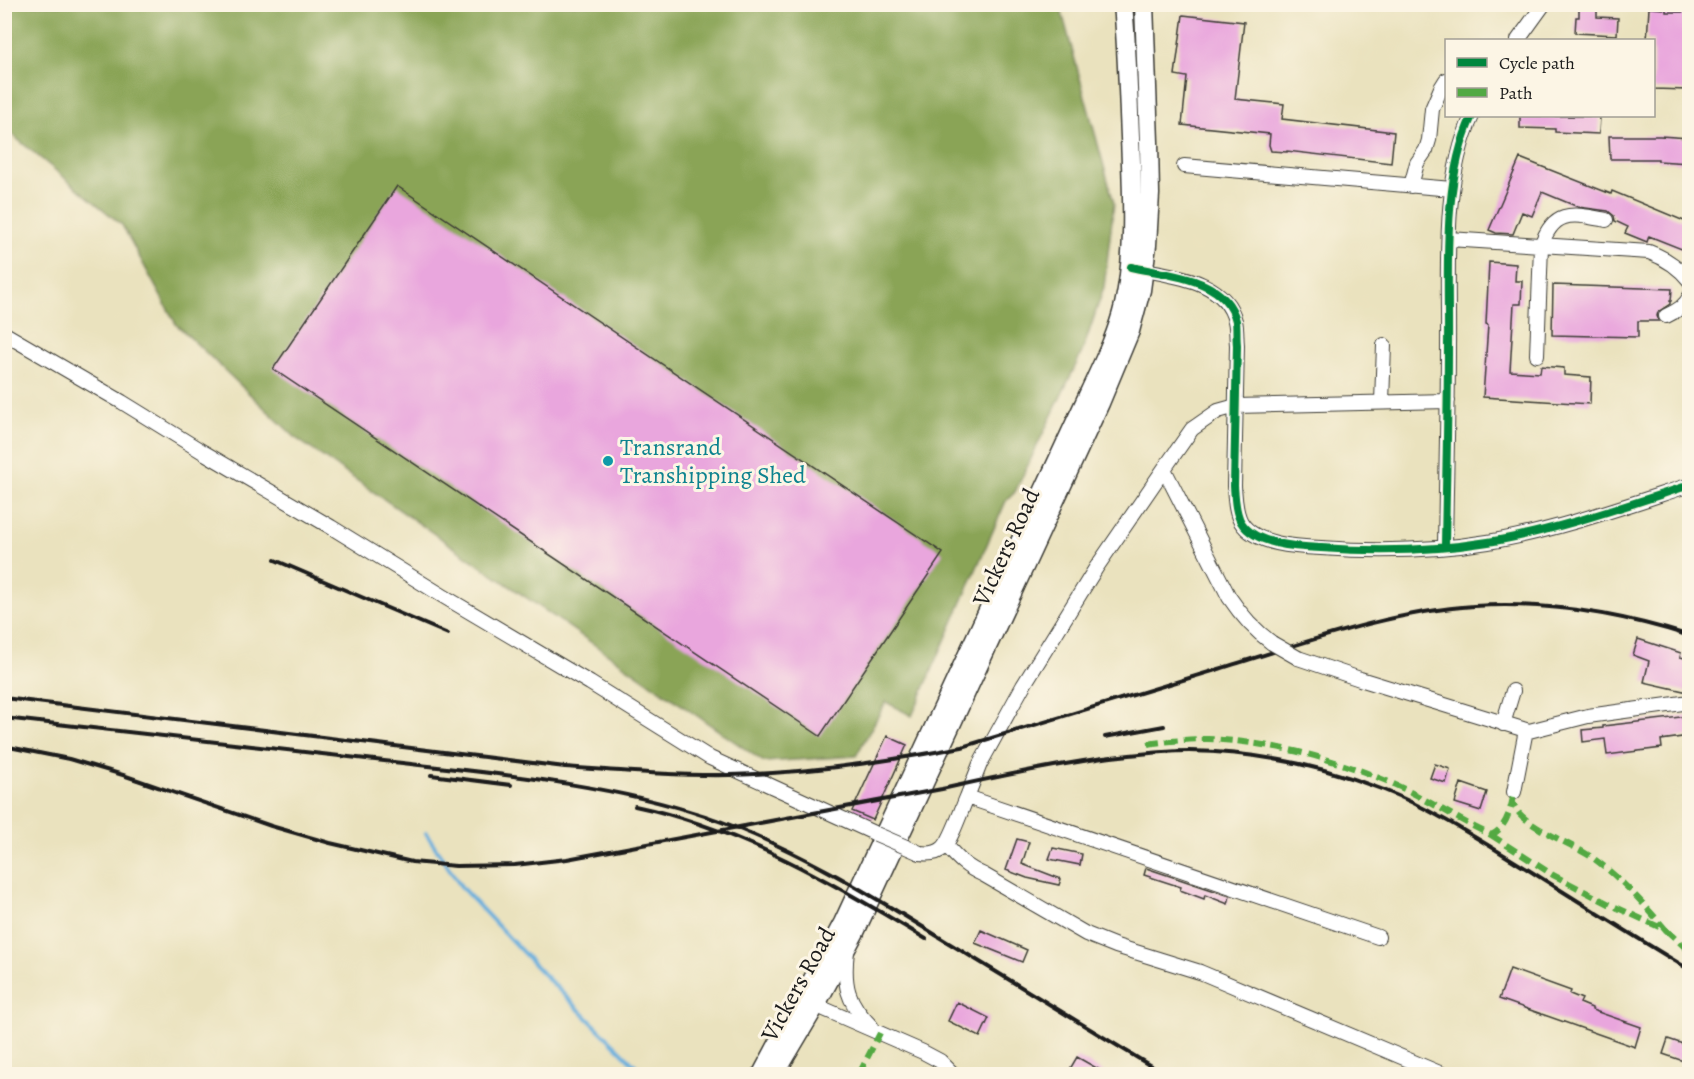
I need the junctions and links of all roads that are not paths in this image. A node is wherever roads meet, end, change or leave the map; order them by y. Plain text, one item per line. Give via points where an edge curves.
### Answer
1 (1123, 4) edge
2 (1144, 4) edge
3 (1544, 4) edge
4 (1519, 39) edge
5 (1445, 82) edge
6 (1472, 117) edge
7 (1184, 165) dead end
8 (1411, 186) junction
9 (1452, 189) junction
10 (1606, 220) dead end
11 (1449, 239) junction
12 (1541, 246) junction
13 (1138, 269) junction
14 (1689, 281) edge
15 (1689, 296) edge
16 (1666, 316) dead end
17 (5, 334) edge
18 (1384, 345) dead end
19 (1537, 355) dead end
20 (1448, 401) junction
21 (1382, 402) junction
22 (1236, 406) junction
23 (1164, 469) junction
24 (1689, 485) edge
25 (1445, 547) junction
26 (1513, 691) dead end
27 (1689, 702) edge
28 (1503, 724) junction
29 (1526, 730) junction
30 (1514, 792) dead end
31 (967, 796) junction
32 (946, 845) junction
33 (1377, 937) dead end
34 (848, 944) junction
35 (810, 1006) junction
36 (880, 1033) junction
37 (762, 1074) edge
38 (776, 1074) edge
39 (953, 1074) edge
40 (1442, 1074) edge

1 - 13 main road, Vickers Road via 1132,229
2 - 13 main road, Vickers Road via 1150,194
3 - 4 street
5 - 8 street via 1432,109 1429,140
6 - 9 street via 1456,160
7 - 8 street
8 - 9 street
9 - 11 street
10 - 12 street via 1565,216 1550,227
11 - 12 street
11 - 20 street
12 - 14 street via 1649,252 1669,262
12 - 19 street
13 - 22 street via 1198,282 1225,300 1236,321
13 - 34 main road, Vickers Road via 1136,310 1100,403
13 - 35 main road, Vickers Road via 1090,391 830,949
15 - 16 street via 1681,308
17 - 32 street, bridge via 710,758 920,853 939,851
18 - 21 street
20 - 21 street
20 - 25 street
21 - 22 street
22 - 23 street via 1218,411 1192,429
22 - 25 street via 1236,508 1241,522 1250,531 1263,539 1292,546 1356,551
23 - 28 street, bridge via 1229,597 1257,632 1298,658
23 - 31 street via 1096,568 1023,686
24 - 25 street via 1538,531
26 - 28 street
27 - 29 street via 1588,716
28 - 29 street
29 - 30 street
31 - 32 street
31 - 33 street
32 - 40 street via 968,868 1086,934 1200,972
34 - 35 main road, Vickers Road
34 - 36 street via 845,967 851,1002
35 - 36 street
35 - 37 main road, Vickers Road
35 - 38 main road, Vickers Road
36 - 39 street via 940,1061

